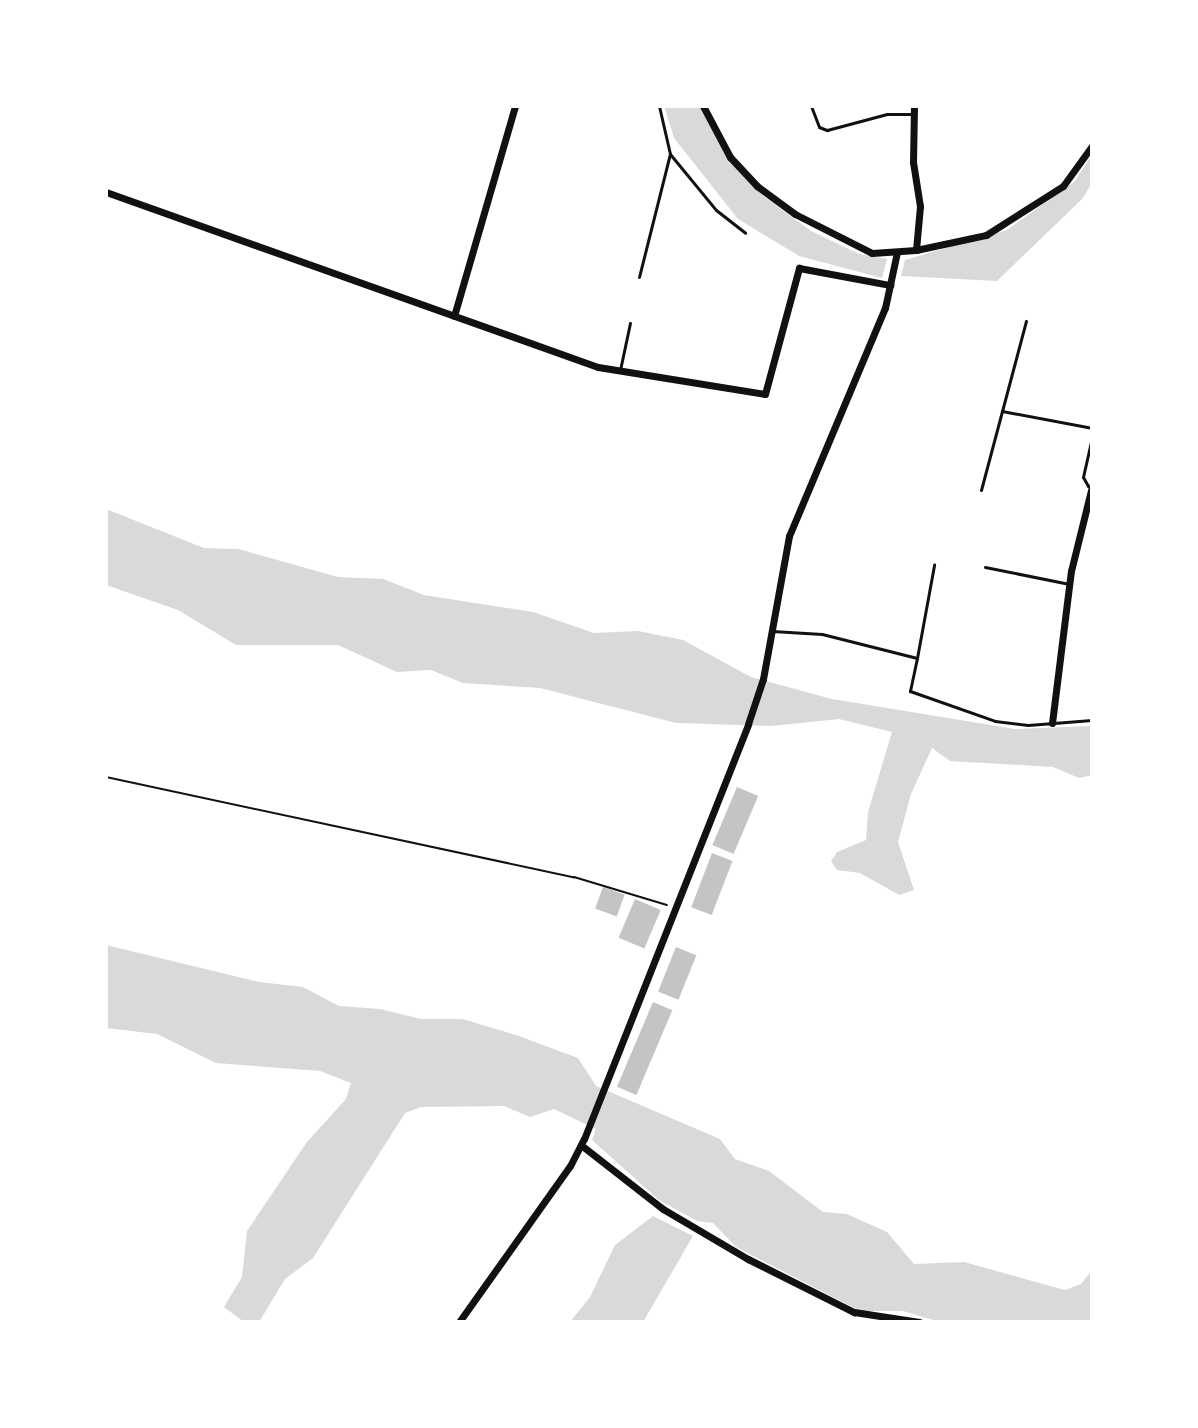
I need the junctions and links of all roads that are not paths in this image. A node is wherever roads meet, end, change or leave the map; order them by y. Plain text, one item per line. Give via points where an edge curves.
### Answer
1 (515, 106) edge
2 (659, 106) edge
3 (703, 106) edge
4 (811, 106) edge
5 (914, 110) edge
6 (1092, 146) edge
7 (670, 154) junction
8 (106, 192) edge
9 (745, 233) dead end
10 (916, 250) junction
11 (897, 252) junction
12 (639, 277) dead end
13 (890, 285) junction
14 (454, 316) junction
15 (1026, 321) dead end
16 (630, 323) dead end
17 (619, 373) junction
18 (1002, 411) junction
19 (1092, 428) edge
20 (1092, 437) edge
21 (1090, 486) edge
22 (981, 490) dead end
23 (934, 565) dead end
24 (985, 567) dead end
25 (1069, 584) junction
26 (771, 631) junction
27 (917, 658) junction
28 (1092, 720) edge
29 (1052, 723) junction
30 (582, 1142) junction
31 (459, 1322) edge
32 (919, 1322) edge

1 - 14 street
2 - 7 lane
3 - 11 street via 730,157 761,190 850,246 872,253
4 - 5 lane via 819,127 827,130
5 - 10 street via 913,162 920,206
6 - 10 street via 1063,186 1001,227
7 - 9 lane via 716,210
7 - 12 lane
8 - 14 street
10 - 11 street
11 - 13 street
13 - 17 street via 799,268 765,394
13 - 26 street via 789,536
14 - 17 street
15 - 18 lane
16 - 17 lane
18 - 19 lane
18 - 22 lane
20 - 21 lane via 1083,477
21 - 25 street
23 - 27 lane
24 - 25 lane
25 - 29 street
26 - 27 lane via 822,634
26 - 30 street via 748,724
27 - 29 lane via 910,691 995,721
28 - 29 lane
30 - 31 street
30 - 32 street via 663,1209 748,1259 854,1312

